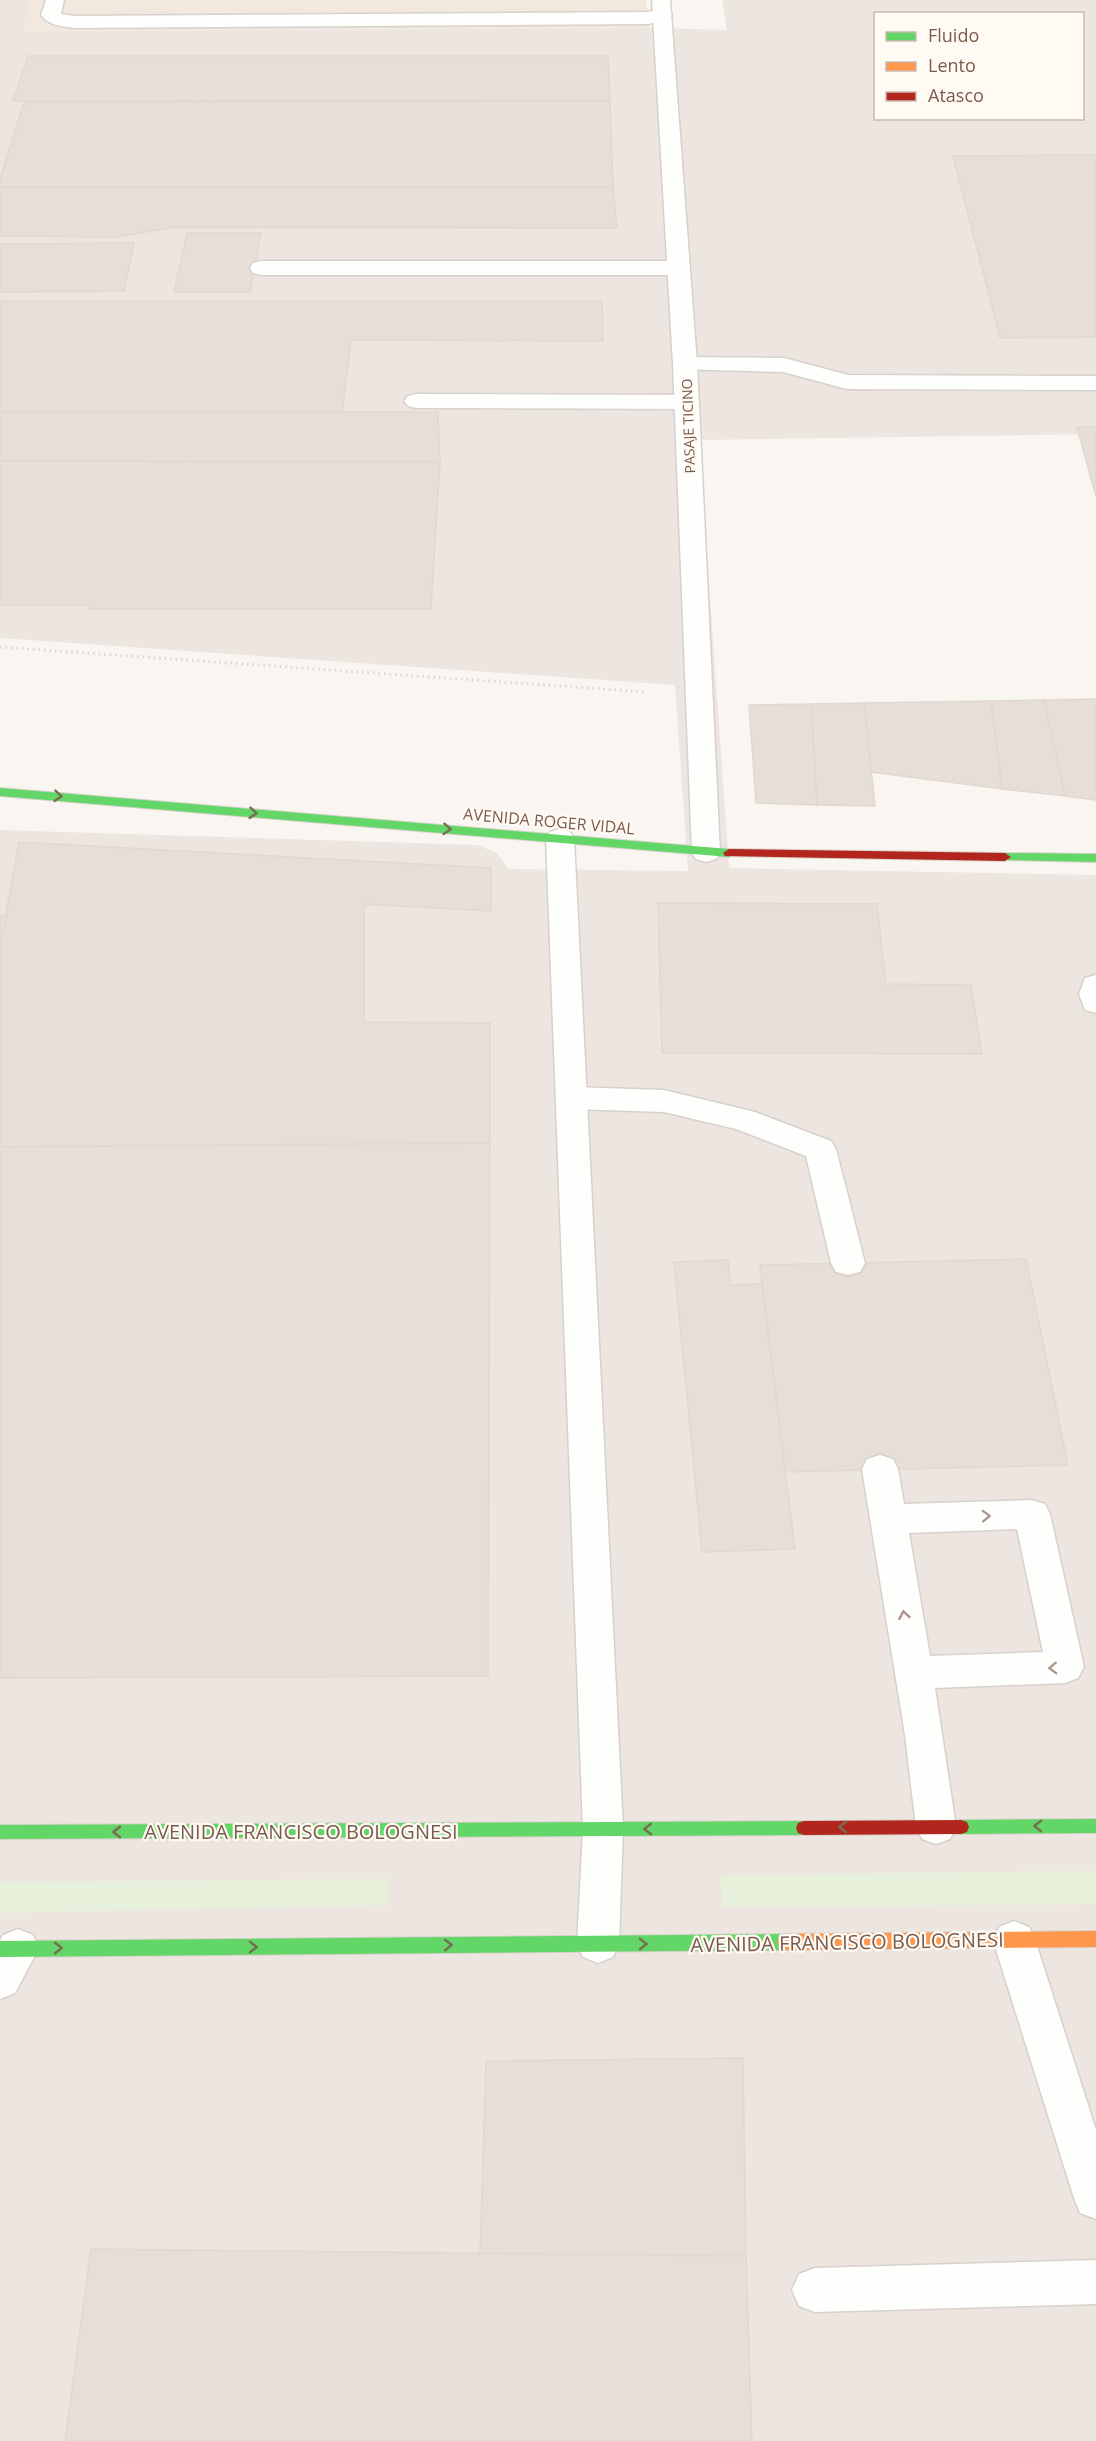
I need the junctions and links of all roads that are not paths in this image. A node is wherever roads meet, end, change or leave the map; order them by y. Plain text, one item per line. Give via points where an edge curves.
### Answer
1 (55, 0) edge
2 (662, 8) edge
3 (261, 268) dead end
4 (679, 268) junction
5 (685, 364) junction
6 (1096, 383) edge
7 (416, 401) dead end
8 (687, 402) junction
9 (0, 792) edge
10 (560, 838) junction
11 (706, 853) junction
12 (1096, 858) edge
13 (1096, 985) edge
14 (1096, 1003) edge
15 (572, 1098) junction
16 (848, 1263) dead end
17 (880, 1469) dead end
18 (888, 1520) junction
19 (914, 1673) junction
20 (1096, 1826) edge
21 (936, 1827) junction
22 (603, 1829) junction
23 (0, 1832) edge
24 (1096, 1939) edge
25 (1014, 1940) junction
26 (598, 1944) junction
27 (6, 1959) edge
28 (1096, 2198) edge
29 (1096, 2282) edge
30 (815, 2290) dead end

1 - 2 street via 51,15 57,20 74,22 624,18
2 - 4 street, PASAJE TICINO
3 - 4 street
4 - 5 street, PASAJE TICINO
5 - 6 street via 784,365 847,382
5 - 8 street, PASAJE TICINO
7 - 8 street
8 - 11 street, PASAJE TICINO
9 -> 10 main road, AVENIDA ROGER VIDAL
10 - 11 main road, AVENIDA ROGER VIDAL
10 - 15 street
11 - 12 main road, AVENIDA ROGER VIDAL
13 - 14 street
15 - 16 street via 664,1101 744,1120 819,1149
15 - 22 street
17 - 18 street
19 -> 18 street
18 -> 19 street via 1032,1514 1065,1667
19 - 21 street
20 -> 21 main road, AVENIDA FRANCISCO BOLOGNESI
21 -> 22 main road, AVENIDA FRANCISCO BOLOGNESI
22 -> 23 main road, AVENIDA FRANCISCO BOLOGNESI
22 - 26 street
24 - 25 main road, AVENIDA FRANCISCO BOLOGNESI
26 -> 25 main road, AVENIDA FRANCISCO BOLOGNESI
25 - 28 street
27 -> 26 main road, AVENIDA FRANCISCO BOLOGNESI
29 - 30 street

